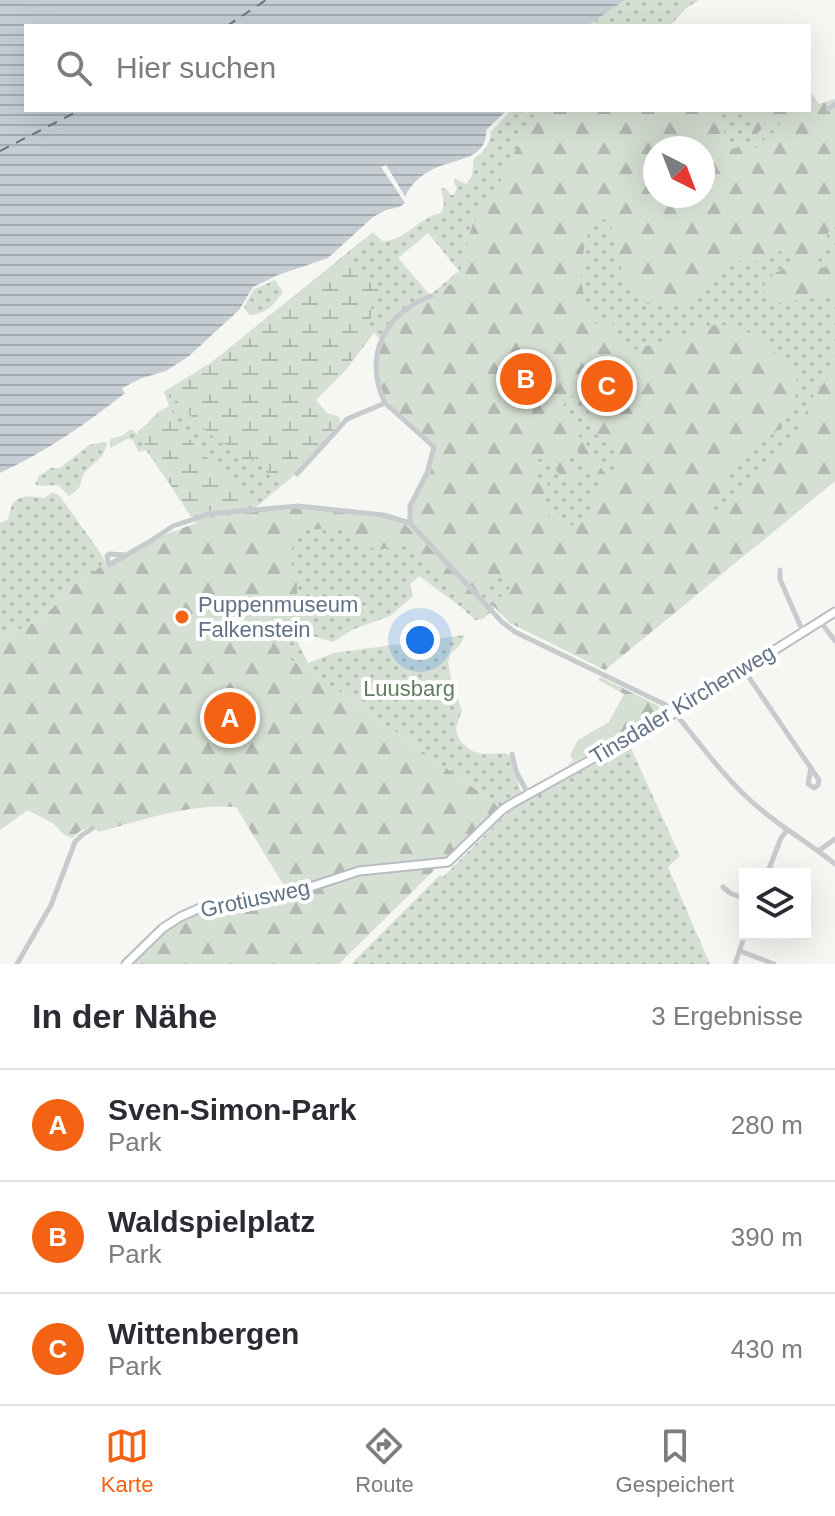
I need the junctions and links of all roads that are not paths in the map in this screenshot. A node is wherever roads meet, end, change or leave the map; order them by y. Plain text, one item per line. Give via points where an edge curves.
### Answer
1 (835, 104) edge
2 (828, 109) dead end
3 (431, 296) dead end
4 (385, 403) junction
5 (297, 474) dead end
6 (410, 523) junction
7 (126, 555) dead end
8 (780, 570) dead end
9 (835, 612) edge
10 (821, 622) junction
11 (803, 632) junction
12 (835, 641) edge
13 (743, 669) junction
14 (674, 712) junction
15 (512, 754) dead end
16 (811, 768) dead end
17 (528, 794) junction
18 (93, 828) dead end
19 (787, 830) junction
20 (835, 839) edge
21 (818, 851) junction
22 (448, 862) joint
23 (835, 864) edge
24 (769, 868) edge
25 (723, 887) dead end
26 (739, 897) edge
27 (743, 940) edge
28 (740, 951) junction
29 (17, 964) edge
30 (126, 964) edge
31 (735, 964) edge
32 (774, 964) edge

1 - 2 street
3 - 4 street via 406,310 382,338 375,369
4 - 5 street via 347,419
4 - 6 street via 434,447 410,506
6 - 7 street via 298,506 209,514 173,526
6 - 14 street via 515,632
8 - 11 street
9 - 10 street, Tinsdaler Kirchenweg
10 - 11 street, Tinsdaler Kirchenweg
10 - 12 street
11 - 13 street, Tinsdaler Kirchenweg
13 - 14 street, Tinsdaler Kirchenweg
13 - 16 street
14 - 17 street, Tinsdaler Kirchenweg
14 - 19 street via 741,793
15 - 17 street
17 - 22 street, Tinsdaler Kirchenweg via 502,810
18 - 29 street via 75,842 51,905
19 - 21 street
19 - 24 street
20 - 21 street
21 - 23 street
22 - 30 street, Grotiusweg via 359,871 301,890 212,905 163,928
25 - 26 street
27 - 28 street
28 - 31 street
28 - 32 street

